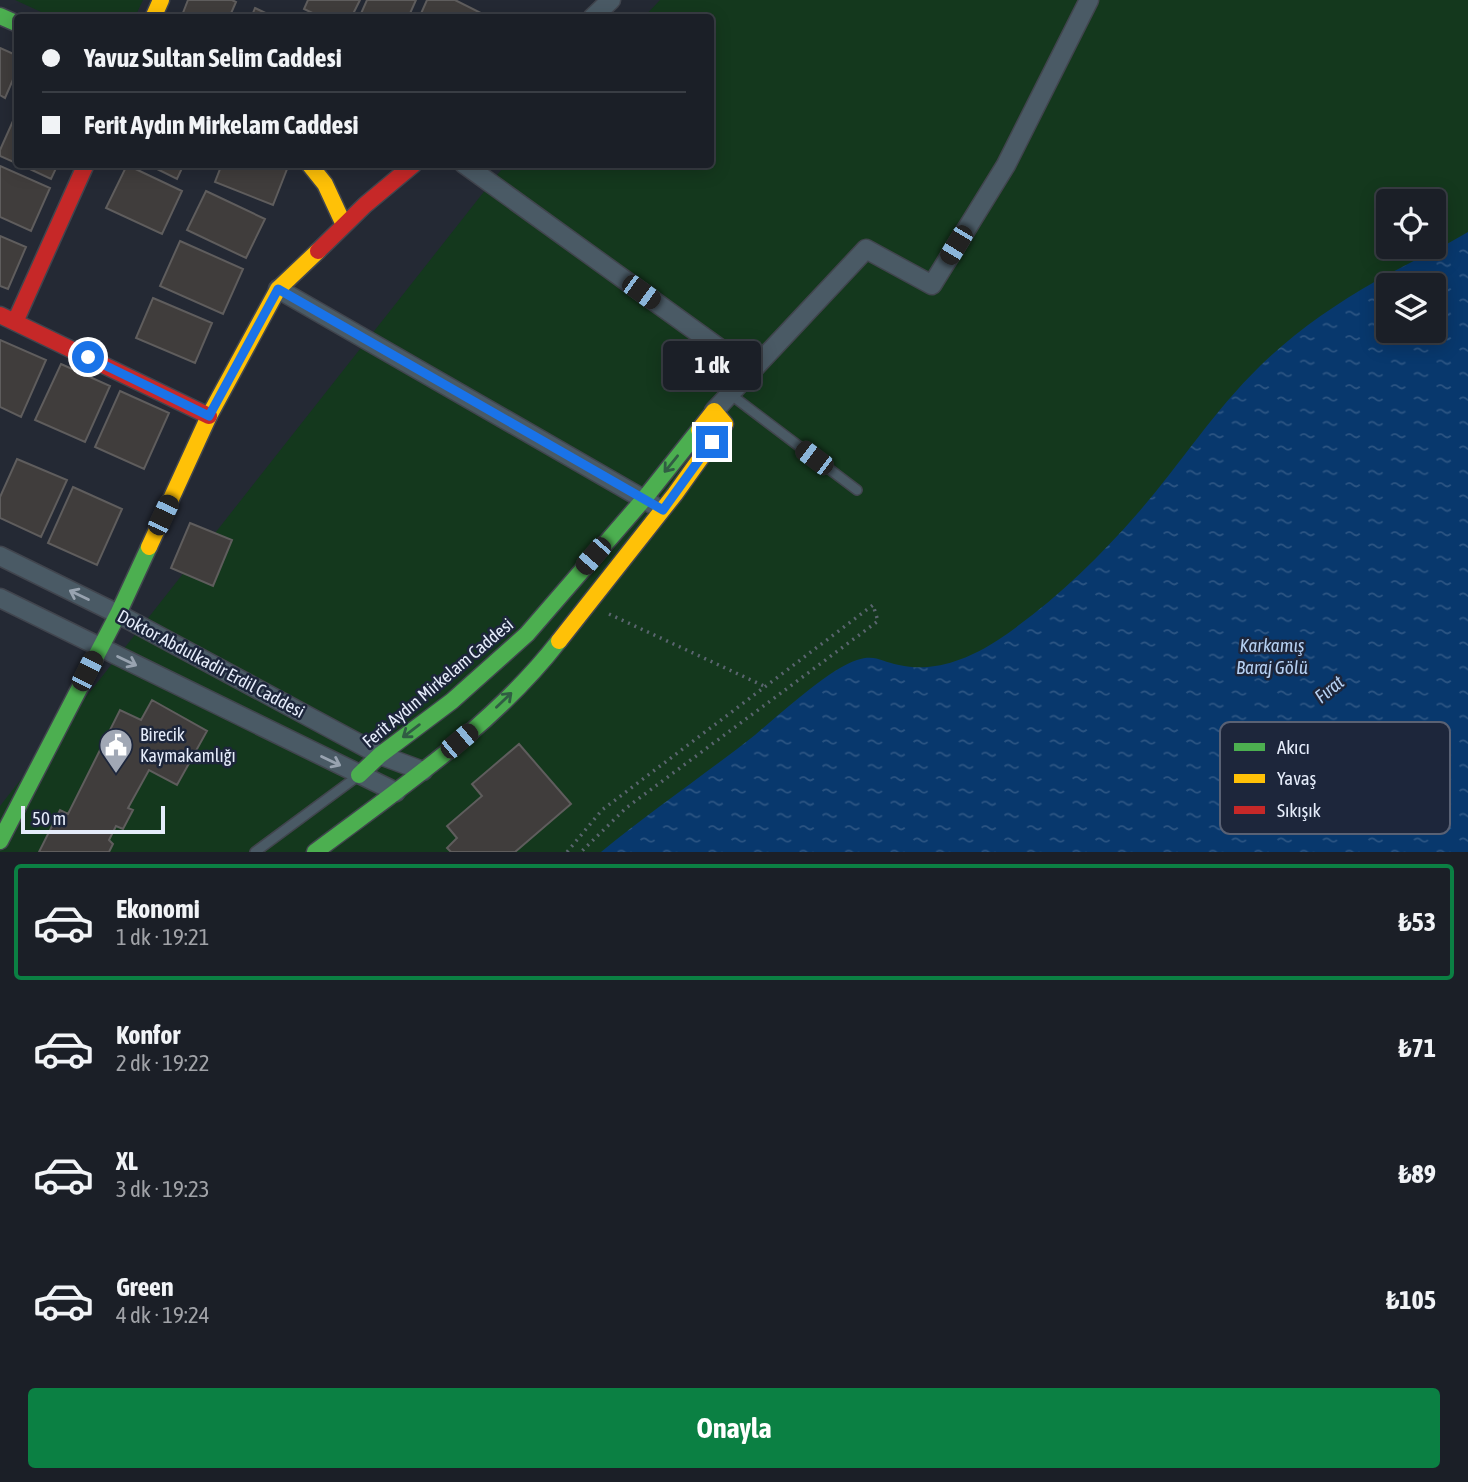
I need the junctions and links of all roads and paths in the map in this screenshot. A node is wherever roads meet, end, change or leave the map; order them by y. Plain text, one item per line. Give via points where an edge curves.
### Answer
1 (611, 0) edge
2 (1089, 0) edge
3 (596, 14) edge
4 (84, 168) edge
5 (312, 168) edge
6 (409, 168) edge
7 (470, 168) edge
8 (344, 225) junction
9 (278, 289) junction
10 (0, 315) edge
11 (15, 323) junction
12 (751, 371) junction
13 (730, 394) junction
14 (714, 411) junction
15 (209, 416) junction
16 (857, 490) dead end
17 (643, 499) junction
18 (663, 510) junction
19 (0, 556) edge
20 (0, 598) edge
21 (588, 604) junction
22 (118, 614) junction
23 (99, 647) junction
24 (765, 687) junction
25 (380, 755) junction
26 (423, 771) junction
27 (359, 775) junction
28 (396, 792) junction
29 (0, 841) edge
30 (255, 852) edge
31 (315, 852) edge
32 (567, 852) edge
33 (580, 852) edge

1 - 3 street
2 - 12 street via 1006,165 932,285 866,249
4 - 11 street
5 - 8 street
6 - 8 street
7 - 12 street
8 - 9 street
9 - 15 street
9 - 17 street
10 - 11 street
11 - 15 street
12 - 13 street
13 - 14 street
13 - 16 lane
14 -> 17 street, Ferit Aydın Mirkelam Caddesi
14 - 18 street via 725,424
15 - 22 street
17 - 18 street
17 -> 25 street, Ferit Aydın Mirkelam Caddesi via 527,634 452,701
18 - 21 street
22 -> 19 street, Doktor Abdulkadir Erdil Caddesi
20 - 23 street, Doktor Abdulkadir Erdil Caddesi
21 - 24 path
26 -> 21 street via 541,664
22 - 23 street
22 - 25 street, Doktor Abdulkadir Erdil Caddesi
23 -> 27 street, Doktor Abdulkadir Erdil Caddesi
23 - 29 street
24 - 32 path via 602,810
24 - 33 path via 873,605 878,621 626,808
25 - 26 street, Doktor Abdulkadir Erdil Caddesi
25 - 27 street, Ferit Aydın Mirkelam Caddesi
26 - 28 street
27 - 28 street, Doktor Abdulkadir Erdil Caddesi
27 - 30 lane, Ferit Aydın Mirkelam Caddesi
28 - 31 street

